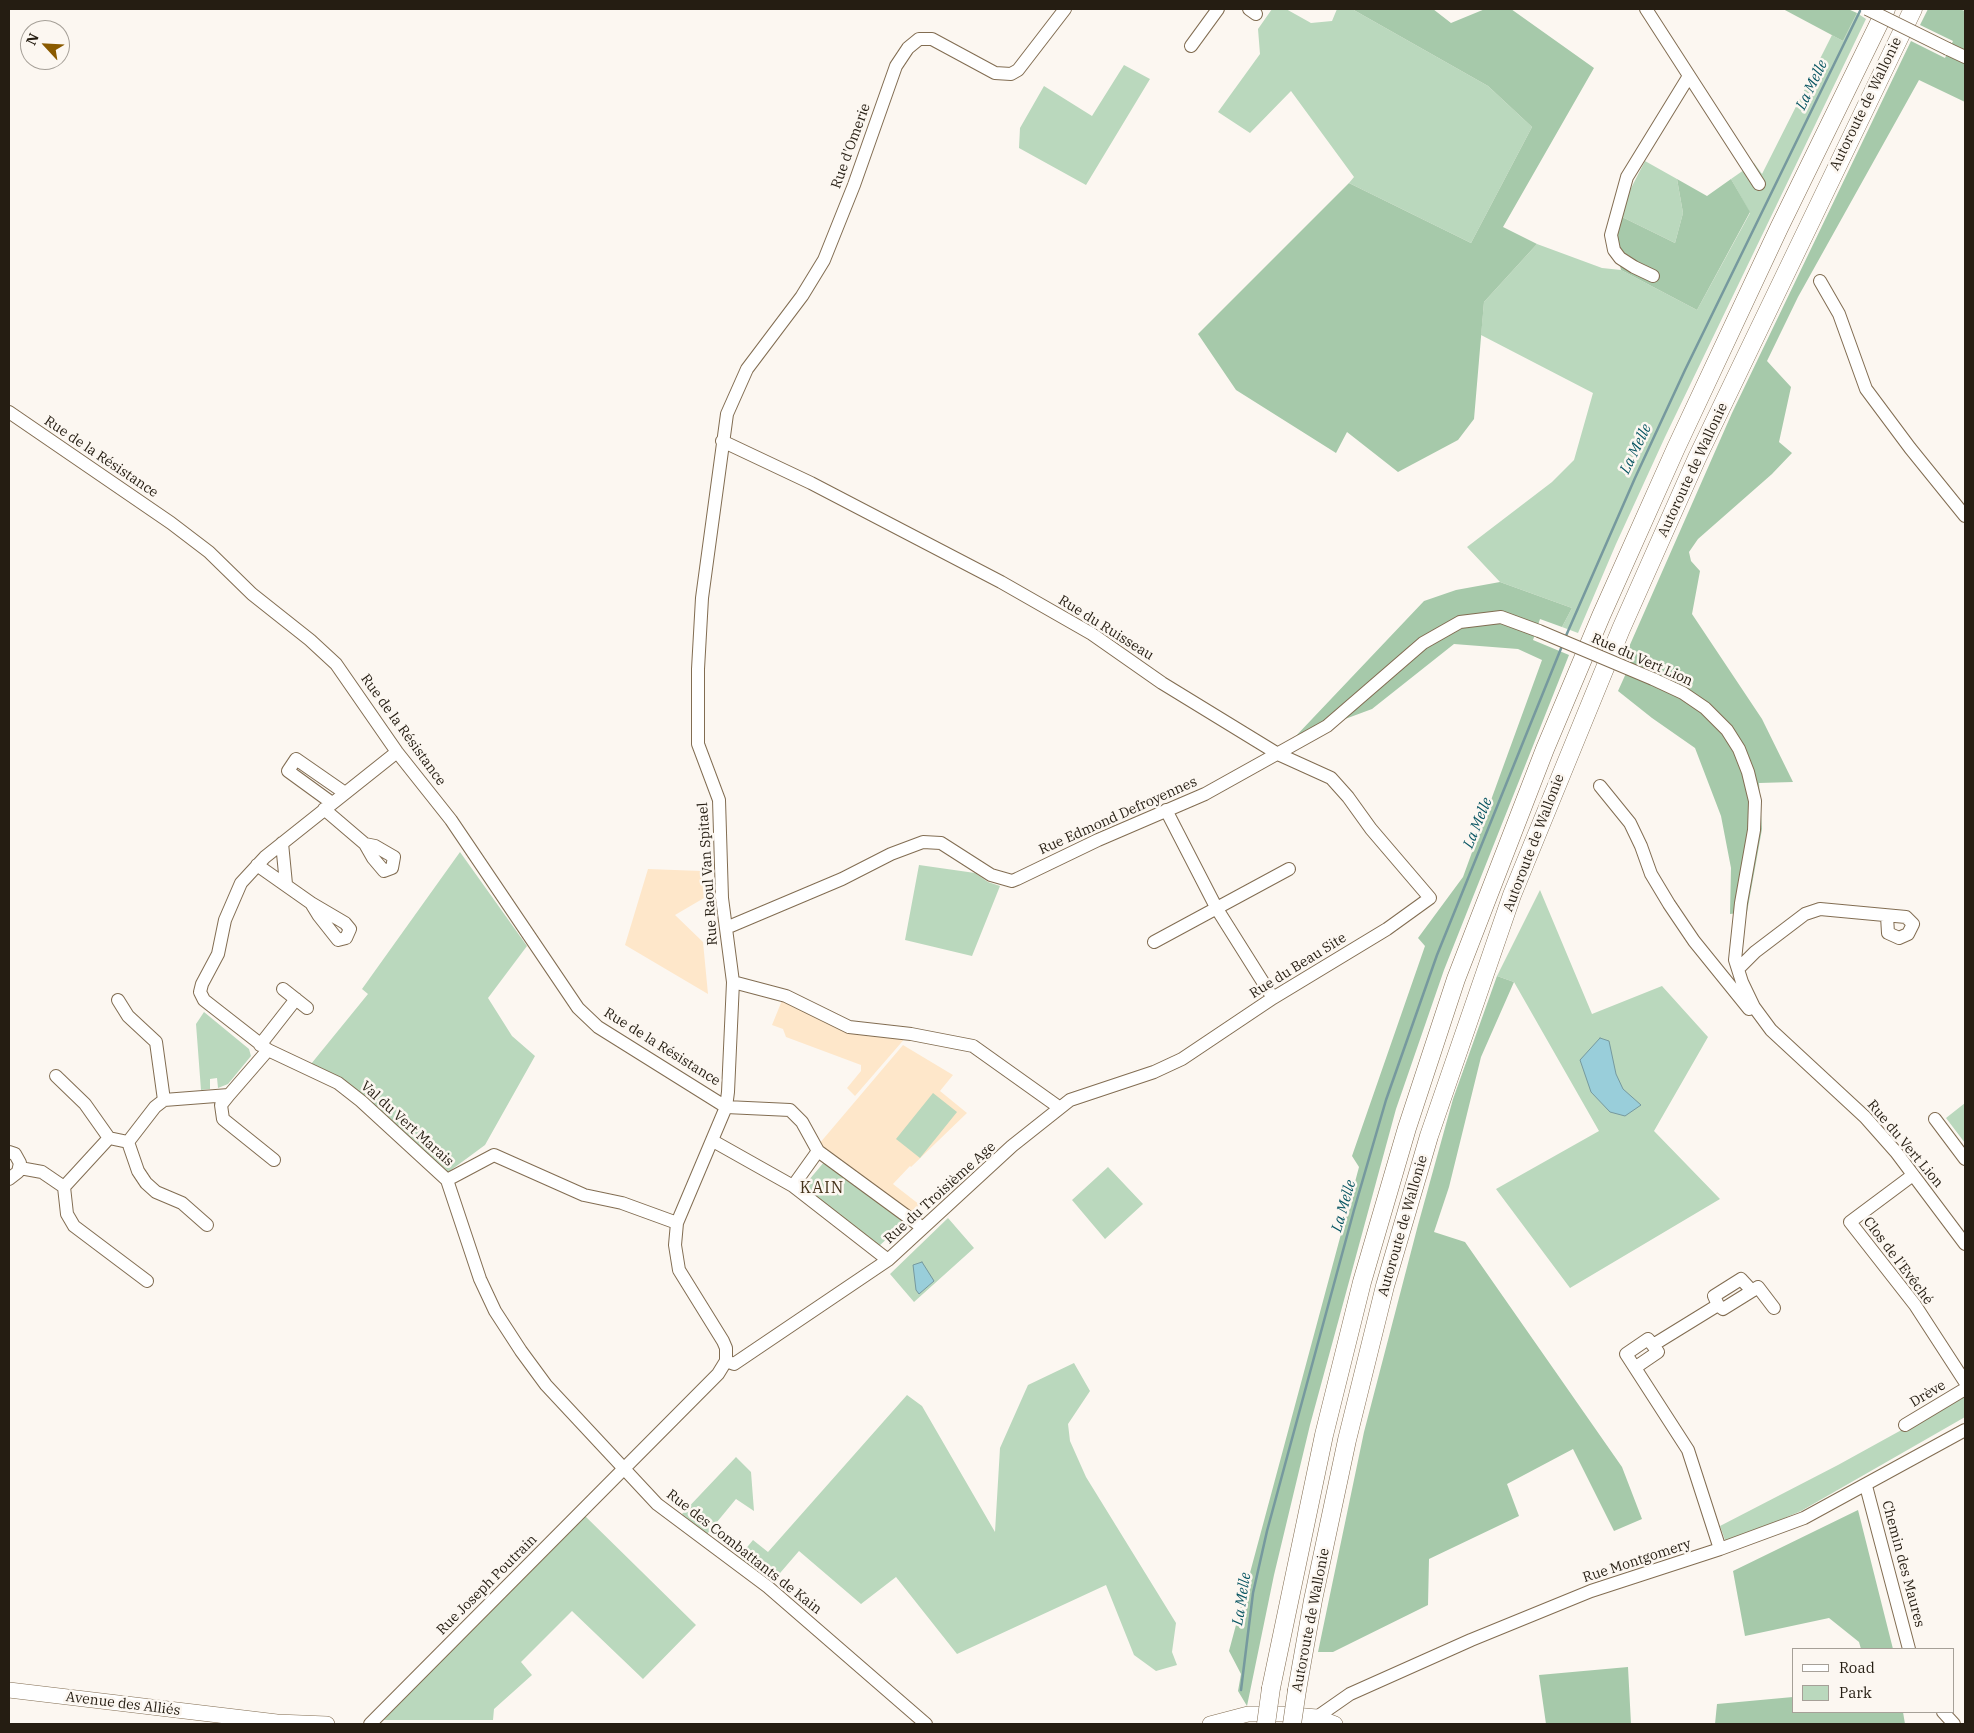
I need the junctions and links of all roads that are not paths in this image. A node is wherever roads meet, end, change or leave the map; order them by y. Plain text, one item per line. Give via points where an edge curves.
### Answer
1 (1065, 9) edge
2 (1218, 9) edge
3 (1646, 9) edge
4 (1867, 9) edge
5 (1886, 9) edge
6 (1913, 9) edge
7 (1191, 46) dead end
8 (1965, 57) edge
9 (1689, 76) junction
10 (1759, 184) dead end
11 (1654, 276) dead end
12 (1820, 281) dead end
13 (9, 412) edge
14 (724, 428) joint
15 (722, 442) junction
16 (1965, 516) edge
17 (1501, 617) joint
18 (397, 752) junction
19 (1278, 754) junction
20 (1600, 786) dead end
21 (345, 793) junction
22 (328, 806) junction
23 (1166, 810) junction
24 (282, 843) junction
25 (365, 844) dead end
26 (257, 865) junction
27 (1289, 869) dead end
28 (286, 884) junction
29 (1430, 898) joint
30 (311, 903) dead end
31 (1217, 909) junction
32 (1887, 916) dead end
33 (726, 928) junction
34 (1154, 942) dead end
35 (1736, 965) junction
36 (1716, 968) junction
37 (733, 982) junction
38 (283, 989) dead end
39 (1273, 998) junction
40 (296, 999) junction
41 (118, 1000) dead end
42 (307, 1008) dead end
43 (1760, 1015) junction
44 (264, 1048) junction
45 (1182, 1059) joint
46 (56, 1076) dead end
47 (229, 1095) junction
48 (164, 1100) junction
49 (726, 1107) junction
50 (1060, 1108) junction
51 (1935, 1119) dead end
52 (109, 1138) junction
53 (713, 1141) junction
54 (128, 1142) junction
55 (817, 1149) junction
56 (9, 1152) edge
57 (1965, 1159) edge
58 (274, 1160) dead end
59 (20, 1168) junction
60 (1913, 1175) junction
61 (9, 1179) edge
62 (448, 1180) junction
63 (793, 1186) junction
64 (64, 1187) junction
65 (677, 1222) junction
66 (207, 1225) dead end
67 (923, 1228) junction
68 (1965, 1244) edge
69 (888, 1260) junction
70 (146, 1281) dead end
71 (1774, 1308) dead end
72 (726, 1361) junction
73 (1965, 1382) edge
74 (1965, 1389) edge
75 (1905, 1425) dead end
76 (1965, 1430) edge
77 (624, 1467) junction
78 (1866, 1486) junction
79 (1720, 1549) junction
80 (1909, 1648) edge
81 (9, 1690) edge
82 (1944, 1713) edge
83 (1317, 1717) junction
84 (206, 1719) edge
85 (327, 1724) edge
86 (370, 1724) edge
87 (926, 1724) edge
88 (1210, 1724) edge
89 (1266, 1724) edge
90 (1292, 1724) edge
91 (1335, 1724) edge
92 (1954, 1724) edge

1 - 14 street, Rue d'Omerie via 1018,70 1011,74 996,73 932,39 919,39 908,48 896,66 824,260 802,296 747,369 736,390
2 - 7 street
3 - 9 street
4 - 8 street, bridge
5 - 89 highway, Autoroute de Wallonie, bridge via 1750,290 1601,616 1456,979 1407,1128 1362,1282 1324,1435
6 - 90 highway, Autoroute de Wallonie, bridge via 1697,458 1579,729 1506,914 1429,1136 1385,1286 1347,1440 1313,1600
9 - 10 street
9 - 11 street via 1627,177 1611,235 1614,250 1620,258
12 - 16 street via 1839,314 1866,389
13 - 18 street, Rue de la Résistance via 172,523 310,640 336,664
14 - 15 street, Rue Raoul Van Spitael
15 - 19 street, Rue du Ruisseau via 810,483 1001,582 1092,634 1162,683
15 - 33 street, Rue Raoul Van Spitael via 702,598 698,744 718,800
17 - 19 street, Rue Edmond Defroyennes via 1460,622 1423,643 1327,726
17 - 35 street, Rue du Vert Lion, bridge via 1539,630 1683,693 1711,713 1727,730 1748,772 1755,801
18 - 21 street
18 - 49 street, Rue de la Résistance via 451,820 578,1008 598,1027
19 - 23 street, Rue Edmond Defroyennes via 1205,794
19 - 29 street, Rue du Ruisseau via 1331,778
20 - 36 street via 1630,823 1651,874 1694,941
21 - 22 street
21 - 22 street via 296,759 288,771
22 - 24 street
22 - 25 street
23 - 31 street
23 - 33 street, Rue Edmond Defroyennes via 1012,881 991,875 941,843 923,842
24 - 26 street
24 - 28 street
26 - 28 street
26 - 44 street, Val du Vert Marais via 241,883 225,920 218,954 200,992 204,1000
27 - 31 street
28 - 30 street
29 - 39 street, Rue du Beau Site via 1387,929
31 - 34 street
31 - 39 street
32 - 35 street via 1820,909 1805,914
33 - 37 street, Rue Raoul Van Spitael
35 - 36 street
35 - 43 street
36 - 43 street via 1751,1010
37 - 49 street, Rue Raoul Van Spitael
37 - 50 street via 786,996 849,1027 973,1046
38 - 40 street
39 - 45 street, Rue du Beau Site
40 - 42 street
40 - 44 street
41 - 48 street via 128,1016 156,1042
43 - 60 street, Rue du Vert Lion via 1771,1030 1865,1117
44 - 47 street
44 - 62 street, Val du Vert Marais via 338,1084
45 - 50 street, Rue du Troisième Age via 1154,1072 1087,1092
46 - 52 street via 85,1104
47 - 48 street
47 - 58 street via 221,1105 223,1119
48 - 54 street
49 - 53 street, Rue Raoul Van Spitael
49 - 55 street via 790,1110 802,1122
50 - 67 street, Rue du Troisième Age via 1012,1146
51 - 57 street
52 - 54 street
52 - 64 street
53 - 63 street
53 - 65 street, Rue Raoul Van Spitael
54 - 66 street via 138,1171 146,1183 156,1192 182,1203
55 - 63 street
55 - 67 street
56 - 59 street via 18,1158
59 - 61 street
59 - 64 street via 42,1172
60 - 68 street, Rue du Vert Lion
60 - 73 street, Clos de l'Evêché via 1850,1222 1914,1305
62 - 65 street, Val du Vert Marais via 494,1155 584,1195 622,1203
62 - 77 street, Rue des Combattants de Kain via 480,1280 495,1311 546,1384
63 - 69 street
64 - 70 street via 67,1214 74,1226
65 - 72 street via 678,1270 723,1341
67 - 69 street, Rue du Troisième Age
69 - 72 street, Rue du Troisième Age via 734,1364
71 - 79 street via 1758,1286 1752,1291 1741,1279 1714,1296 1718,1305 1653,1345 1648,1339 1626,1354 1688,1450
72 - 77 street, Rue Joseph Poutrain via 718,1374
74 - 75 street, Drève
76 - 78 street, Rue Montgomery
77 - 86 street, Rue Joseph Poutrain
77 - 87 street, Rue des Combattants de Kain via 658,1504 768,1586
78 - 79 street, Rue Montgomery via 1804,1518
78 - 80 street, Chemin des Maures
79 - 83 street, Rue Montgomery via 1592,1591 1471,1640 1350,1694
81 - 84 main road, Avenue des Alliés
82 - 92 street
83 - 88 main road via 1248,1714
83 - 91 main road
84 - 85 main road, Avenue des Alliés

